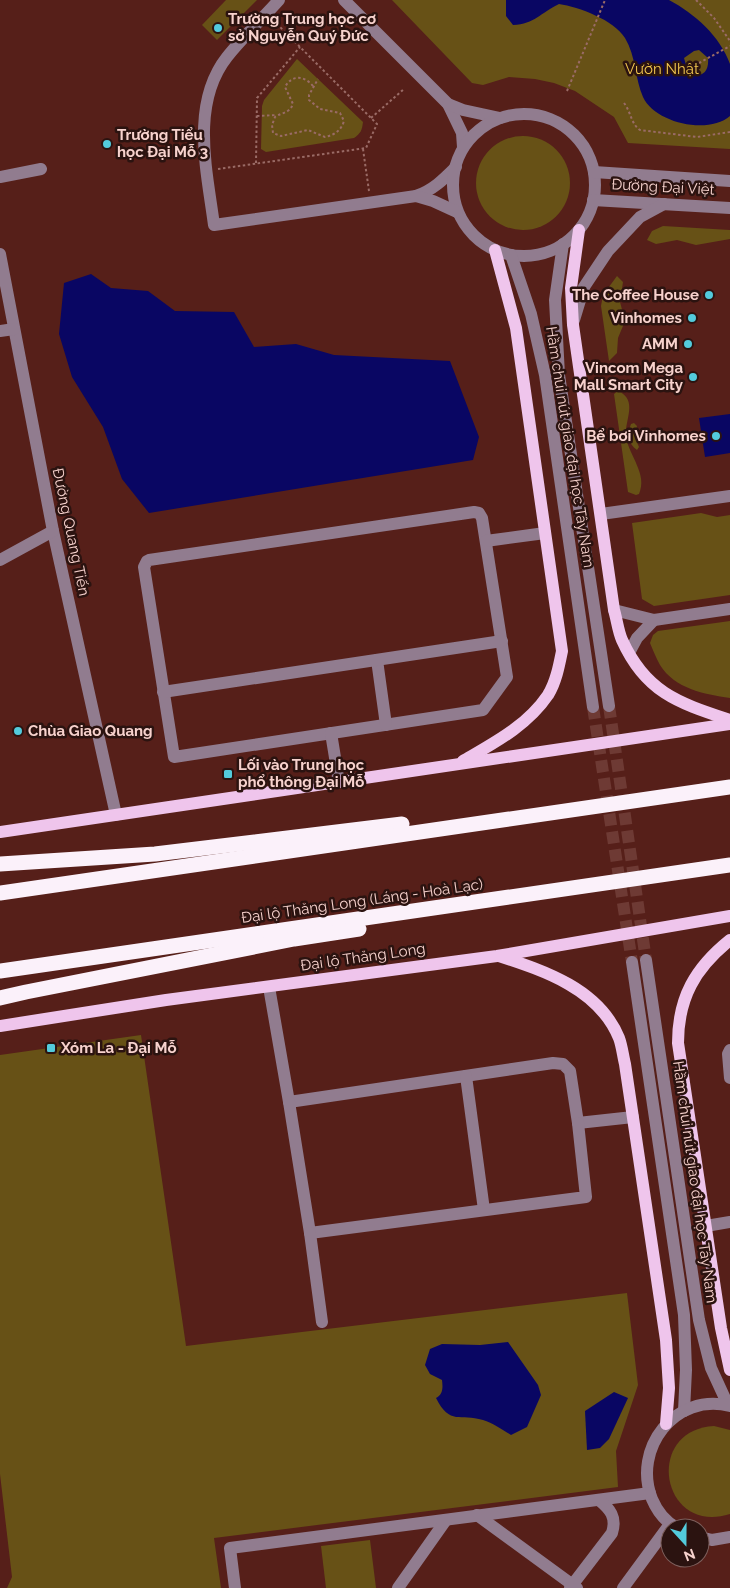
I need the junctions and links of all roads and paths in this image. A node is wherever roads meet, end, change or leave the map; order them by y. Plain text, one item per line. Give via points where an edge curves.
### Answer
1 (279, 0) edge
2 (344, 0) edge
3 (605, 0) edge
4 (696, 0) edge
5 (275, 22) dead end
6 (730, 41) edge
7 (730, 46) edge
8 (300, 47) junction
9 (699, 63) dead end
10 (318, 79) dead end
11 (313, 86) junction
12 (404, 88) dead end
13 (567, 92) dead end
14 (448, 104) junction
15 (624, 104) dead end
16 (257, 116) junction
17 (277, 116) junction
18 (371, 118) junction
19 (500, 118) junction
20 (730, 132) edge
21 (325, 137) junction
22 (325, 143) dead end
23 (463, 147) junction
24 (363, 149) junction
25 (256, 163) junction
26 (456, 167) junction
27 (41, 169) dead end
28 (218, 169) dead end
29 (594, 172) junction
30 (0, 177) edge
31 (730, 180) edge
32 (369, 193) dead end
33 (416, 196) junction
34 (593, 200) junction
35 (664, 204) junction
36 (730, 208) edge
37 (457, 212) junction
38 (579, 230) junction
39 (563, 244) junction
40 (495, 250) junction
41 (0, 254) edge
42 (511, 254) junction
43 (573, 325) junction
44 (14, 329) junction
45 (0, 331) edge
46 (730, 496) edge
47 (602, 514) junction
48 (53, 531) junction
49 (545, 533) junction
50 (486, 541) junction
51 (0, 560) edge
52 (730, 609) edge
53 (614, 610) junction
54 (654, 620) junction
55 (502, 641) junction
56 (629, 653) junction
57 (377, 660) junction
58 (163, 692) junction
59 (609, 706) tunnel mouth
60 (593, 707) tunnel mouth
61 (730, 722) edge
62 (386, 725) junction
63 (331, 733) junction
64 (458, 765) junction
65 (730, 781) edge
66 (339, 782) junction
67 (730, 787) edge
68 (688, 793) junction
69 (563, 811) junction
70 (116, 815) junction
71 (0, 832) edge
72 (0, 864) edge
73 (730, 865) edge
74 (0, 893) edge
75 (532, 894) junction
76 (730, 916) edge
77 (730, 940) edge
78 (497, 956) junction
79 (646, 960) tunnel mouth
80 (632, 962) tunnel mouth
81 (0, 971) edge
82 (269, 986) junction
83 (0, 998) edge
84 (0, 1026) edge
85 (730, 1050) edge
86 (466, 1076) junction
87 (730, 1078) edge
88 (289, 1102) junction
89 (633, 1117) junction
90 (578, 1123) junction
91 (484, 1210) junction
92 (730, 1222) edge
93 (706, 1226) junction
94 (310, 1233) junction
95 (322, 1322) dead end
96 (730, 1370) edge
97 (729, 1406) edge
98 (684, 1411) junction
99 (666, 1424) junction
100 (650, 1493) junction
101 (599, 1500) junction
102 (477, 1516) junction
103 (666, 1518) edge
104 (446, 1520) junction
105 (730, 1537) edge
106 (710, 1540) edge
107 (660, 1543) edge
108 (573, 1587) edge
109 (235, 1588) edge
110 (398, 1588) edge
111 (623, 1588) edge

1 - 33 street via 226,58 205,109 204,144 214,225
2 - 14 street
3 - 13 path
4 - 6 path
5 - 8 path
7 - 9 path
8 - 16 path via 257,98
8 - 18 path
10 - 11 path
11 - 17 path via 303,78 291,79 285,87 292,107
11 - 21 path via 309,100 320,109 340,113 343,119 338,132
12 - 18 path
14 - 19 street
14 - 23 street via 462,133
15 - 20 path via 634,126 650,133 697,137
16 - 17 path
16 - 25 path
17 - 21 path via 272,125 273,133 277,135 308,130
18 - 24 path via 377,124
19 - 23 street via 471,136
19 - 29 street via 533,114 554,120 573,133 587,151
21 - 22 path
23 - 26 street
24 - 25 path
24 - 32 path
25 - 28 path
26 - 33 street via 437,186
26 - 37 street via 452,193
27 - 30 street
29 - 31 street, Đường Đại Việt
29 - 34 street
33 - 37 street
34 - 35 street, Đường Đại Việt
34 - 38 street
35 - 36 street, Đường Đại Việt
35 - 43 street via 640,217 608,251 584,287
37 - 40 street via 476,238
38 - 39 street
38 - 43 main road via 571,288
39 - 42 street via 546,252
39 - 59 street, Hầm chui nút giao đại học Tây Nam via 555,300 559,375
40 - 42 street
40 - 49 main road via 516,328
41 - 44 street, Đường Quang Tiến
42 - 60 street, Hầm chui nút giao đại học Tây Nam via 531,314 545,375
43 - 47 main road
44 - 45 street
44 - 48 street, Đường Quang Tiến
46 - 47 street
47 - 53 main road
48 - 51 street
48 - 70 street, Đường Quang Tiến
49 - 50 street
49 - 64 main road via 562,651 557,672 548,694 515,730
50 - 55 street
50 - 58 street via 481,515 474,512 150,560 144,567
52 - 54 street
53 - 54 street
53 - 56 main road
54 - 56 street via 637,638
55 - 57 street
55 - 62 street via 507,677 483,710
56 - 61 main road via 648,682 667,695
57 - 58 street
57 - 62 street
58 - 63 street via 174,757
61 - 64 main road
62 - 63 street
63 - 66 street
64 - 66 main road
65 - 68 highway
66 - 70 main road
67 - 68 highway
68 - 69 highway
69 - 72 highway via 406,824 156,854
69 - 74 highway
70 - 71 main road
73 - 75 highway, Đại lộ Thăng Long (Láng - Hoà Lạc)
75 - 81 highway, Đại lộ Thăng Long (Láng - Hoà Lạc)
75 - 83 highway via 444,917 294,939
76 - 78 main road, Đại lộ Thăng Long
77 - 93 main road via 692,980 678,1028
78 - 82 main road, Đại lộ Thăng Long
78 - 89 main road via 562,980 604,1013 619,1039
79 - 97 street, Hầm chui nút giao đại học Tây Nam via 699,1320 711,1368
80 - 98 street, Hầm chui nút giao đại học Tây Nam via 684,1315
82 - 84 main road, Đại lộ Thăng Long
82 - 88 street
85 - 87 street
86 - 88 street
86 - 90 street via 563,1064 570,1071
86 - 91 street
88 - 94 street
89 - 90 street
89 - 99 main road via 666,1340 669,1388
90 - 91 street via 586,1197
91 - 94 street
92 - 93 street
93 - 96 main road
94 - 95 street
97 - 98 street via 705,1404
98 - 99 street
99 - 100 street via 653,1443 646,1464
100 - 101 street
100 - 103 street via 656,1507
101 - 102 street
101 - 108 street via 614,1518 612,1533
102 - 104 street
102 - 108 street
104 - 109 street via 230,1548
104 - 110 street
105 - 106 street
107 - 111 street

